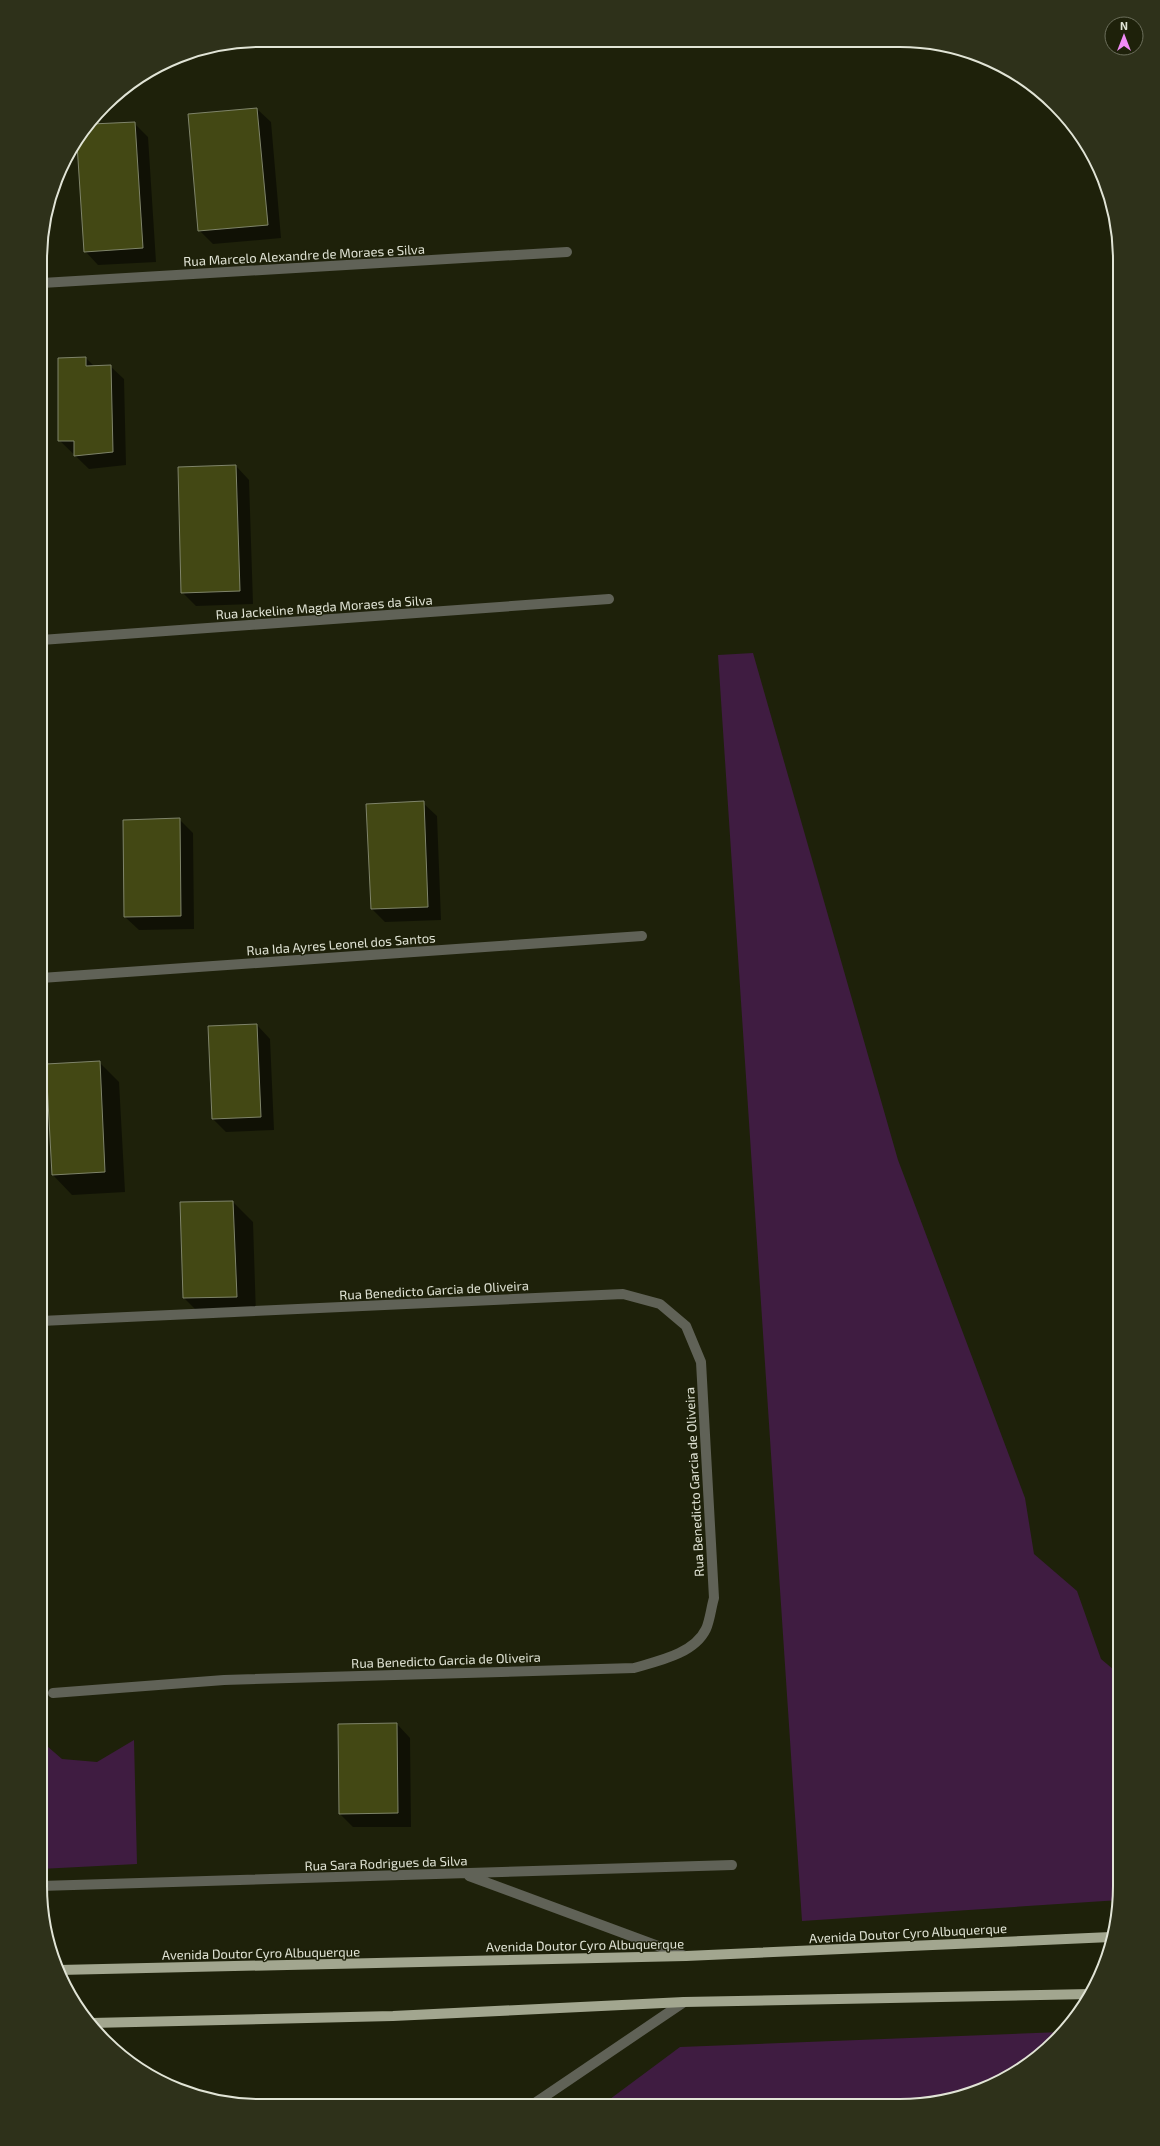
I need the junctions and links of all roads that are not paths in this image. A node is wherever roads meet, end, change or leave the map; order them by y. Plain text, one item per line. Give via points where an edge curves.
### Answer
1 (568, 252) dead end
2 (47, 283) edge
3 (609, 599) dead end
4 (47, 640) edge
5 (642, 936) dead end
6 (47, 978) edge
7 (47, 1321) edge
8 (53, 1693) dead end
9 (732, 1865) dead end
10 (463, 1874) junction
11 (47, 1886) edge
12 (1107, 1937) edge
13 (686, 1956) junction
14 (64, 1970) edge
15 (1083, 1994) edge
16 (684, 2002) junction
17 (97, 2023) edge
18 (541, 2099) edge

1 - 2 street, Rua Marcelo Alexandre de Moraes e Silva
3 - 4 street, Rua Jackeline Magda Moraes da Silva
5 - 6 street, Rua Ida Ayres Leonel dos Santos
7 - 8 street, Rua Benedicto Garcia de Oliveira via 623,1294 660,1304 686,1326 701,1362 714,1598 706,1629 694,1643 668,1659 634,1668 224,1680
9 - 10 street, Rua Sara Rodrigues da Silva
10 - 11 street, Rua Sara Rodrigues da Silva
10 - 13 street
12 - 13 main road, Avenida Doutor Cyro Albuquerque
13 - 14 main road, Avenida Doutor Cyro Albuquerque
15 - 16 main road
16 - 17 main road via 393,2016
16 - 18 street

